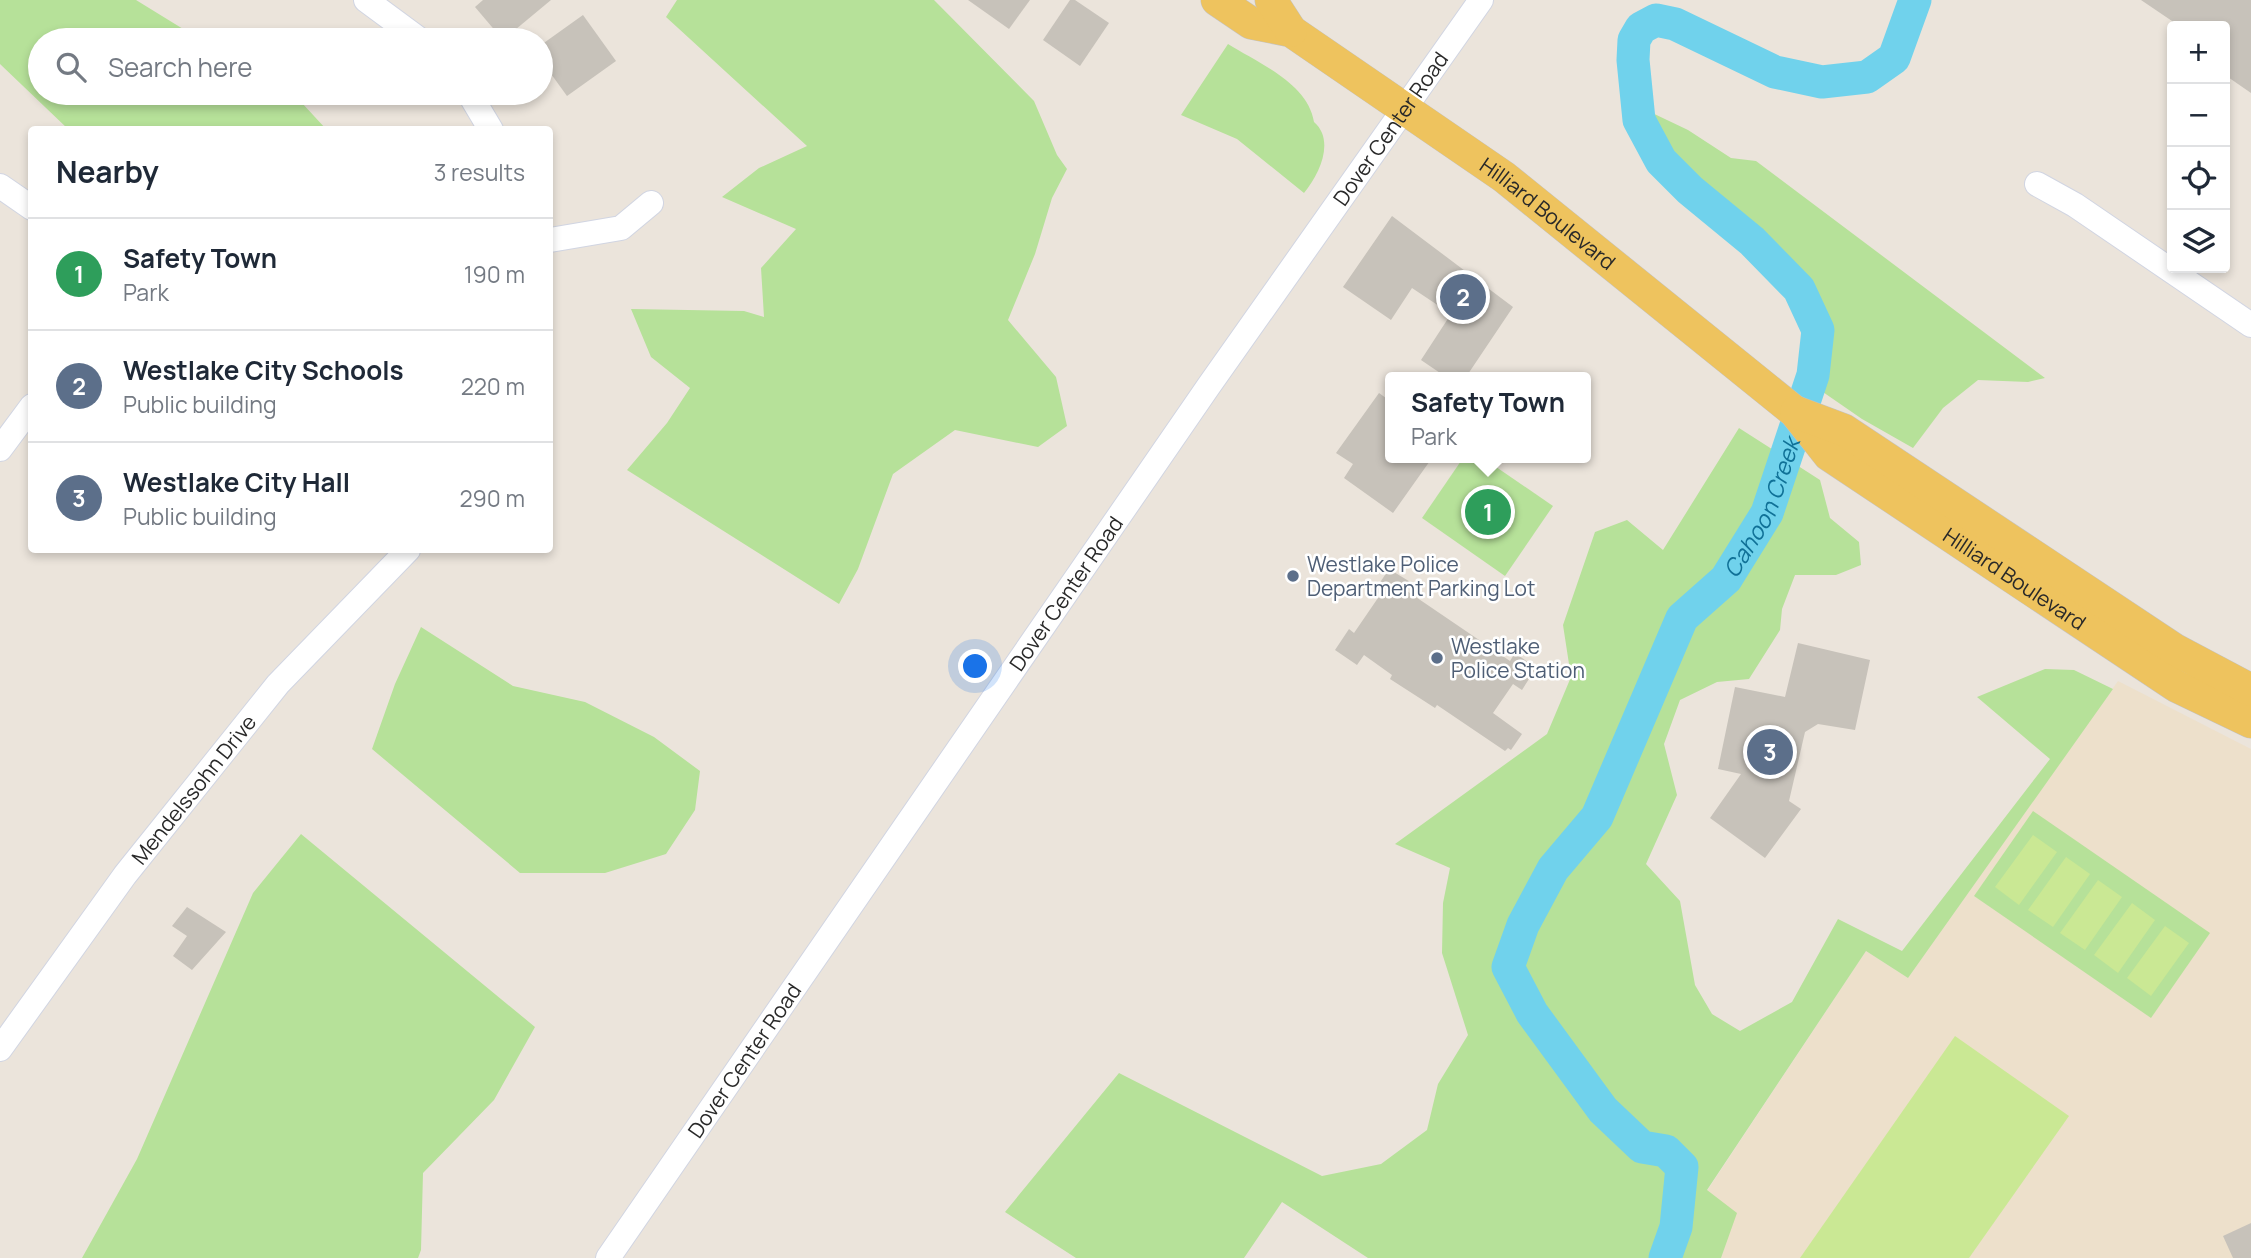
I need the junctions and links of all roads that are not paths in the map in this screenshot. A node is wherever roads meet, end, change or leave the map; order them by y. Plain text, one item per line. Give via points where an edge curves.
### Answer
1 (366, 0) edge
2 (1217, 0) edge
3 (1271, 0) edge
4 (1481, 0) edge
5 (404, 28) edge
6 (1290, 31) junction
7 (476, 105) edge
8 (1405, 108) junction
9 (489, 126) edge
10 (2037, 184) dead end
11 (0, 187) edge
12 (651, 203) dead end
13 (28, 205) edge
14 (553, 239) edge
15 (2251, 325) edge
16 (28, 411) edge
17 (1832, 441) junction
18 (0, 449) edge
19 (405, 553) edge
20 (2251, 690) edge
21 (2251, 722) edge
22 (0, 1049) edge
23 (608, 1258) edge

1 - 5 street
2 - 6 main road, Hilliard Boulevard via 1251,23
3 - 6 main road, Hilliard Boulevard
4 - 8 street, Dover Center Road
6 - 8 main road, Hilliard Boulevard
7 - 9 street
8 - 17 main road, Hilliard Boulevard via 1565,225
8 - 23 street, Dover Center Road
10 - 15 street
11 - 13 street
12 - 14 street via 621,228
16 - 18 street
17 - 20 main road, Hilliard Boulevard via 2175,649
17 - 21 main road, Hilliard Boulevard via 2176,686
19 - 22 street, Mendelssohn Drive via 278,684 125,874

